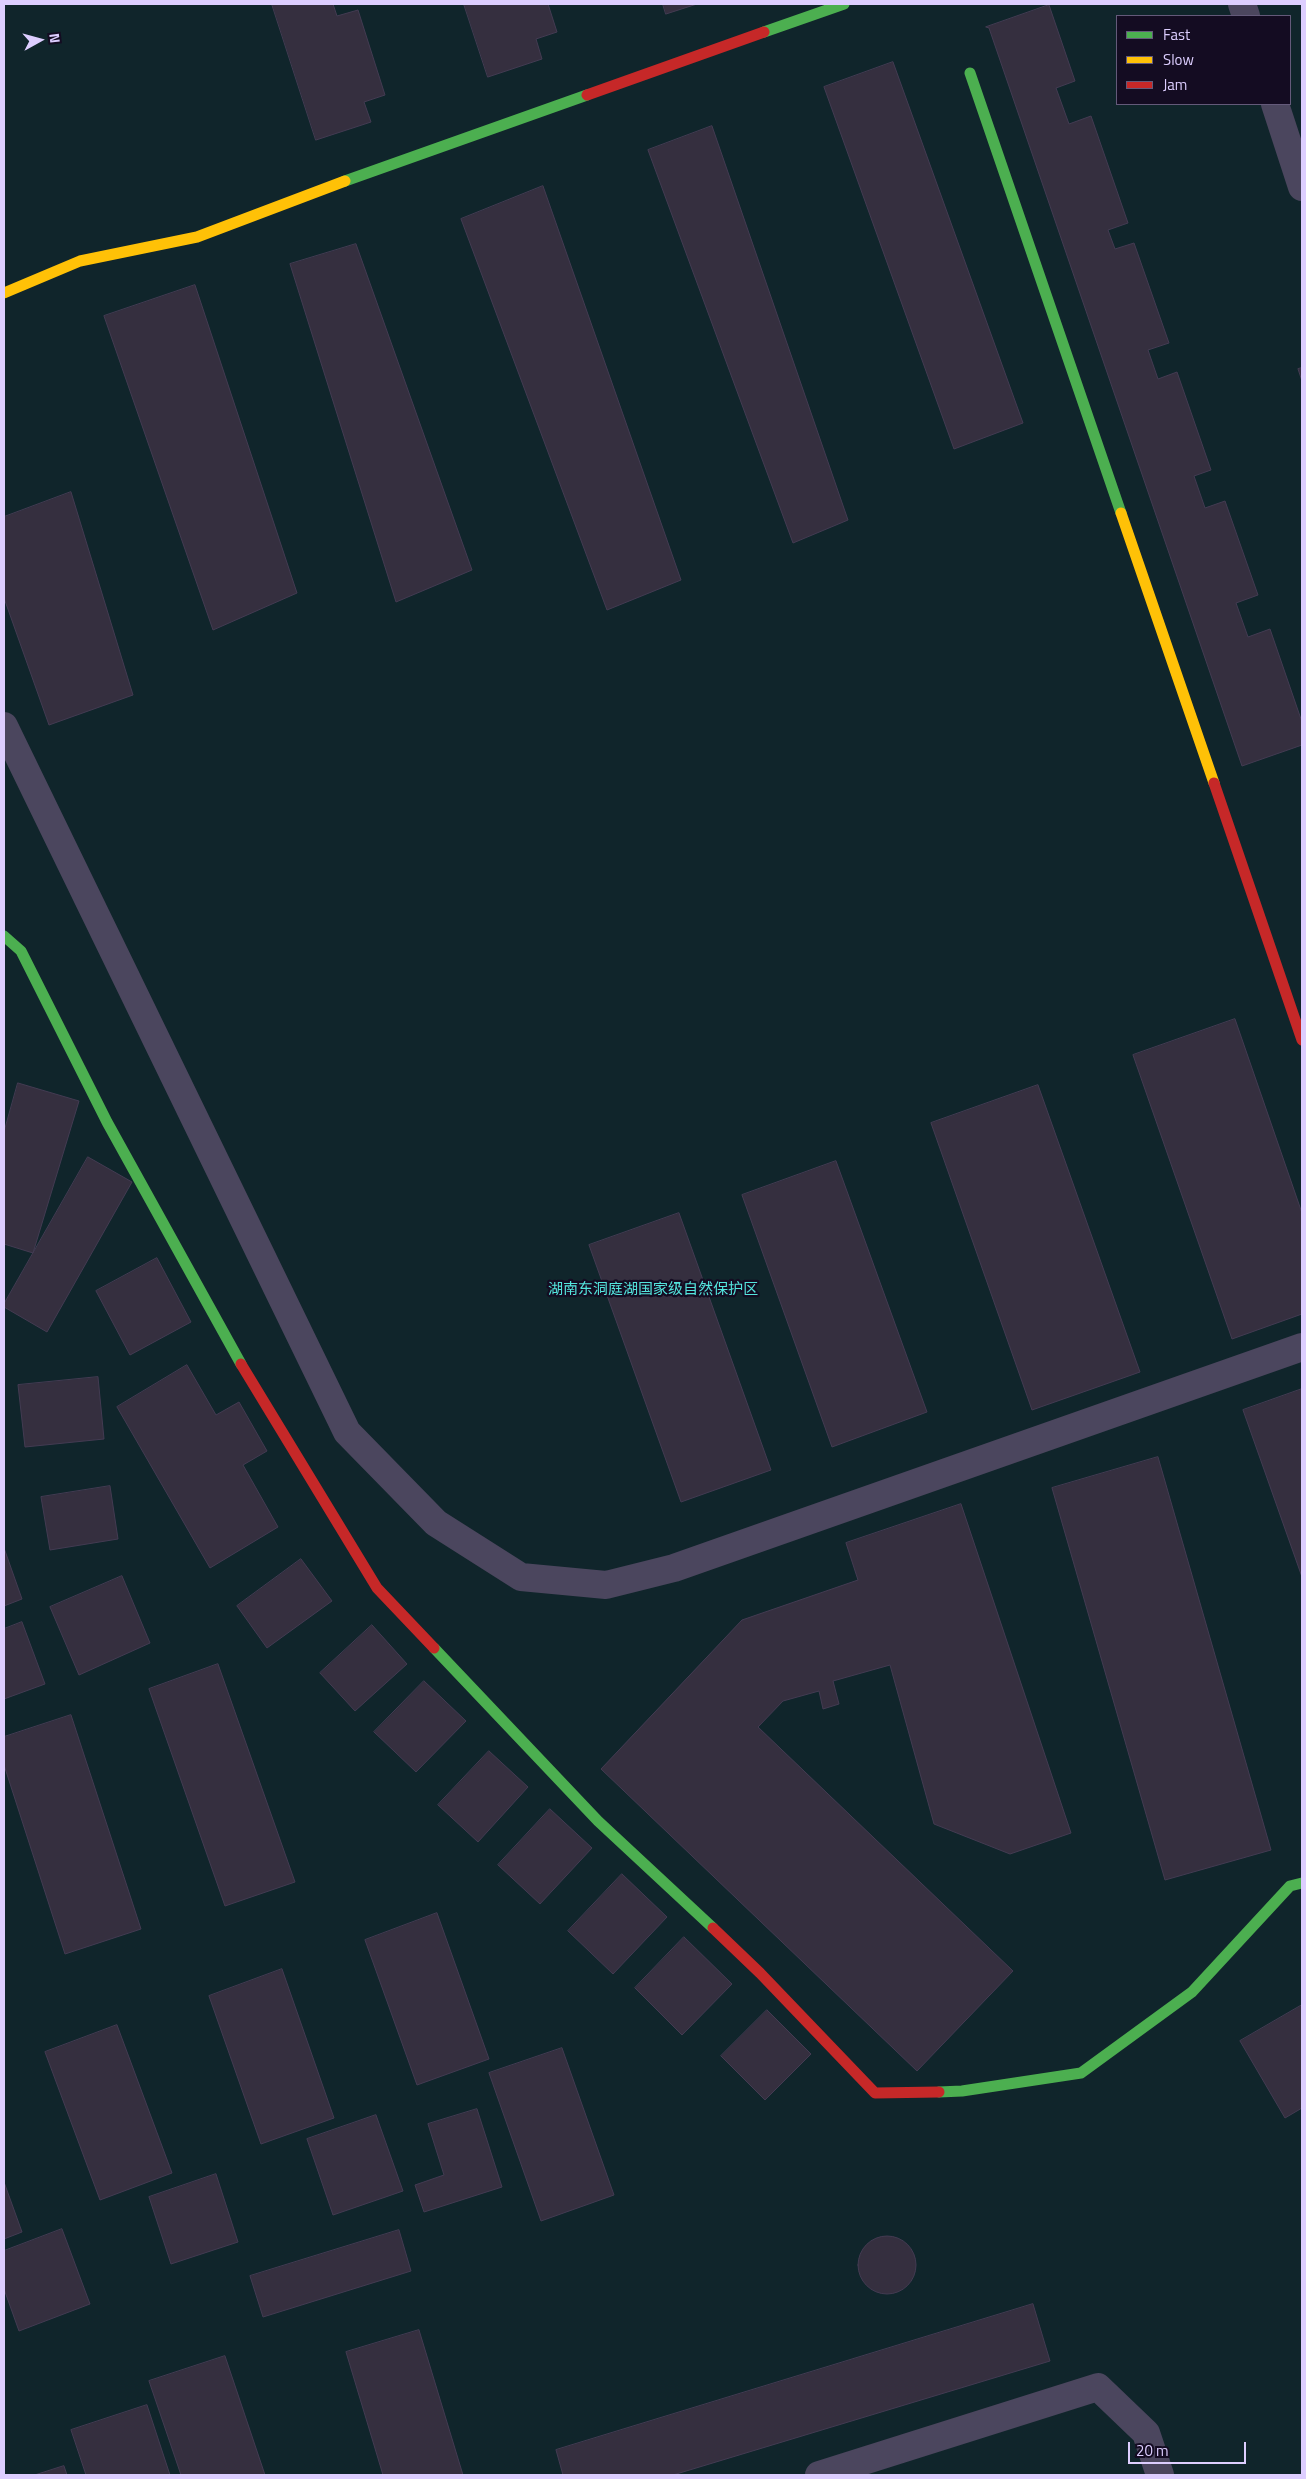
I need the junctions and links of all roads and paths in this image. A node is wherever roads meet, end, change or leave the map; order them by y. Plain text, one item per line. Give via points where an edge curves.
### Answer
1 (844, 4) edge
2 (970, 73) dead end
3 (1275, 105) edge
4 (1302, 187) edge
5 (4, 293) edge
6 (4, 726) edge
7 (4, 936) edge
8 (1302, 1040) edge
9 (1302, 1348) edge
10 (1302, 1883) edge
11 (819, 2475) edge
12 (1160, 2475) edge

1 - 5 street via 296,198 197,237 80,261
2 - 8 street
3 - 4 street
6 - 9 street via 347,1432 436,1523 521,1577 606,1585 674,1568
7 - 10 street via 21,950 107,1122 246,1373 377,1588 598,1821 760,1973 875,2092 962,2091 1081,2073 1192,1992 1290,1886
11 - 12 street via 1098,2387 1146,2433

